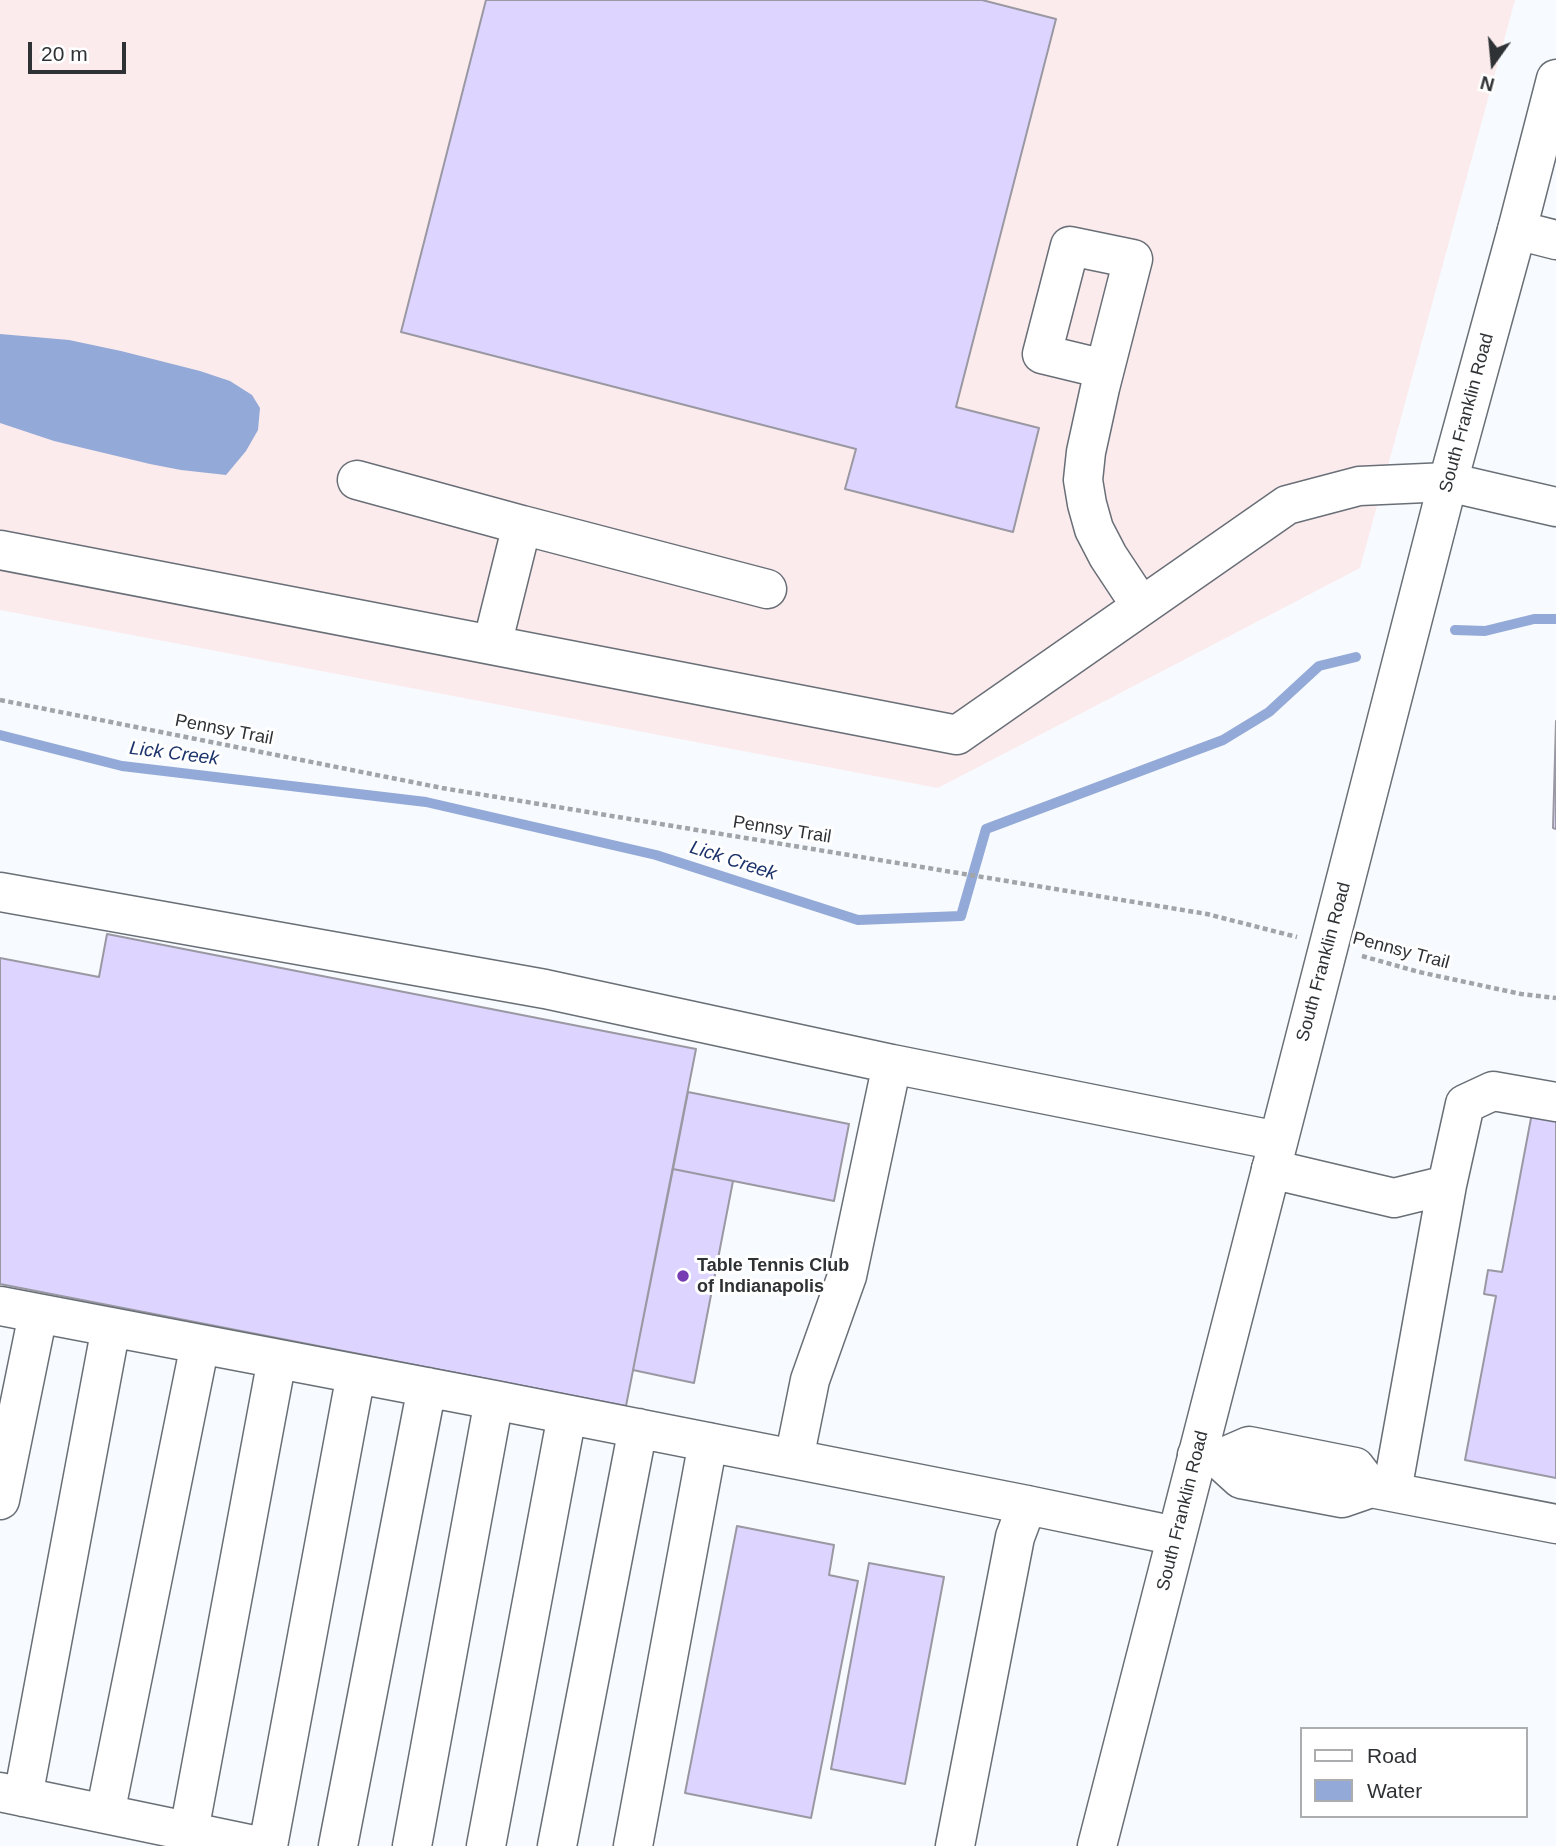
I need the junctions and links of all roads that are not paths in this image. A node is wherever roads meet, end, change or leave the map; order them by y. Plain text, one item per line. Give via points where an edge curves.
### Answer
1 (1556, 79) edge
2 (1517, 230) junction
3 (1556, 240) edge
4 (1104, 369) dead end
5 (357, 480) dead end
6 (1448, 482) junction
7 (1556, 507) edge
8 (522, 525) junction
9 (0, 550) edge
10 (767, 589) dead end
11 (1142, 606) junction
12 (492, 645) junction
13 (0, 892) edge
14 (892, 1064) junction
15 (1556, 1102) edge
16 (1274, 1155) junction
17 (1447, 1185) junction
18 (0, 1306) edge
19 (38, 1314) junction
20 (111, 1327) junction
21 (200, 1344) junction
22 (277, 1359) junction
23 (356, 1374) junction
24 (427, 1387) junction
25 (494, 1400) junction
26 (567, 1415) junction
27 (638, 1428) junction
28 (708, 1442) junction
29 (1208, 1457) junction
30 (794, 1459) junction
31 (1381, 1490) junction
32 (0, 1500) edge
33 (1027, 1505) junction
34 (1556, 1524) edge
35 (1176, 1536) junction
36 (11, 1795) edge
37 (105, 1814) junction
38 (189, 1831) junction
39 (258, 1846) edge
40 (268, 1846) edge
41 (338, 1846) edge
42 (412, 1846) edge
43 (486, 1846) edge
44 (557, 1846) edge
45 (633, 1846) edge
46 (955, 1846) edge
47 (1097, 1846) edge

1 - 2 main road, South Franklin Road
2 - 3 main road
2 - 6 main road, South Franklin Road
4 - 11 main road via 1083,480 1094,529
5 - 8 main road
6 - 7 main road
6 - 11 main road via 1359,486 1287,505
6 - 16 main road, South Franklin Road
8 - 10 main road
8 - 12 main road
9 - 12 main road
11 - 12 main road via 957,734
13 - 14 main road via 545,989
14 - 16 main road
14 - 30 main road via 848,1276 810,1380
15 - 17 main road via 1493,1091 1465,1104
16 - 17 main road via 1394,1198
16 - 29 main road, South Franklin Road
17 - 31 main road
18 - 19 main road
19 - 20 main road
19 - 32 main road
20 - 21 main road
20 - 36 main road
21 - 22 main road
21 - 37 main road
22 - 23 main road
22 - 38 main road
23 - 24 main road
23 - 40 main road
24 - 25 main road
24 - 41 main road
25 - 26 main road
25 - 42 main road
26 - 27 main road
26 - 43 main road
27 - 28 main road
27 - 44 main road
28 - 30 main road
28 - 45 main road
29 - 31 main road via 1249,1446 1355,1468
29 - 35 main road, South Franklin Road
30 - 33 main road
31 - 34 main road
33 - 35 main road
33 - 46 main road via 1015,1537
35 - 47 main road, South Franklin Road
36 - 37 main road
37 - 38 main road
38 - 39 main road

